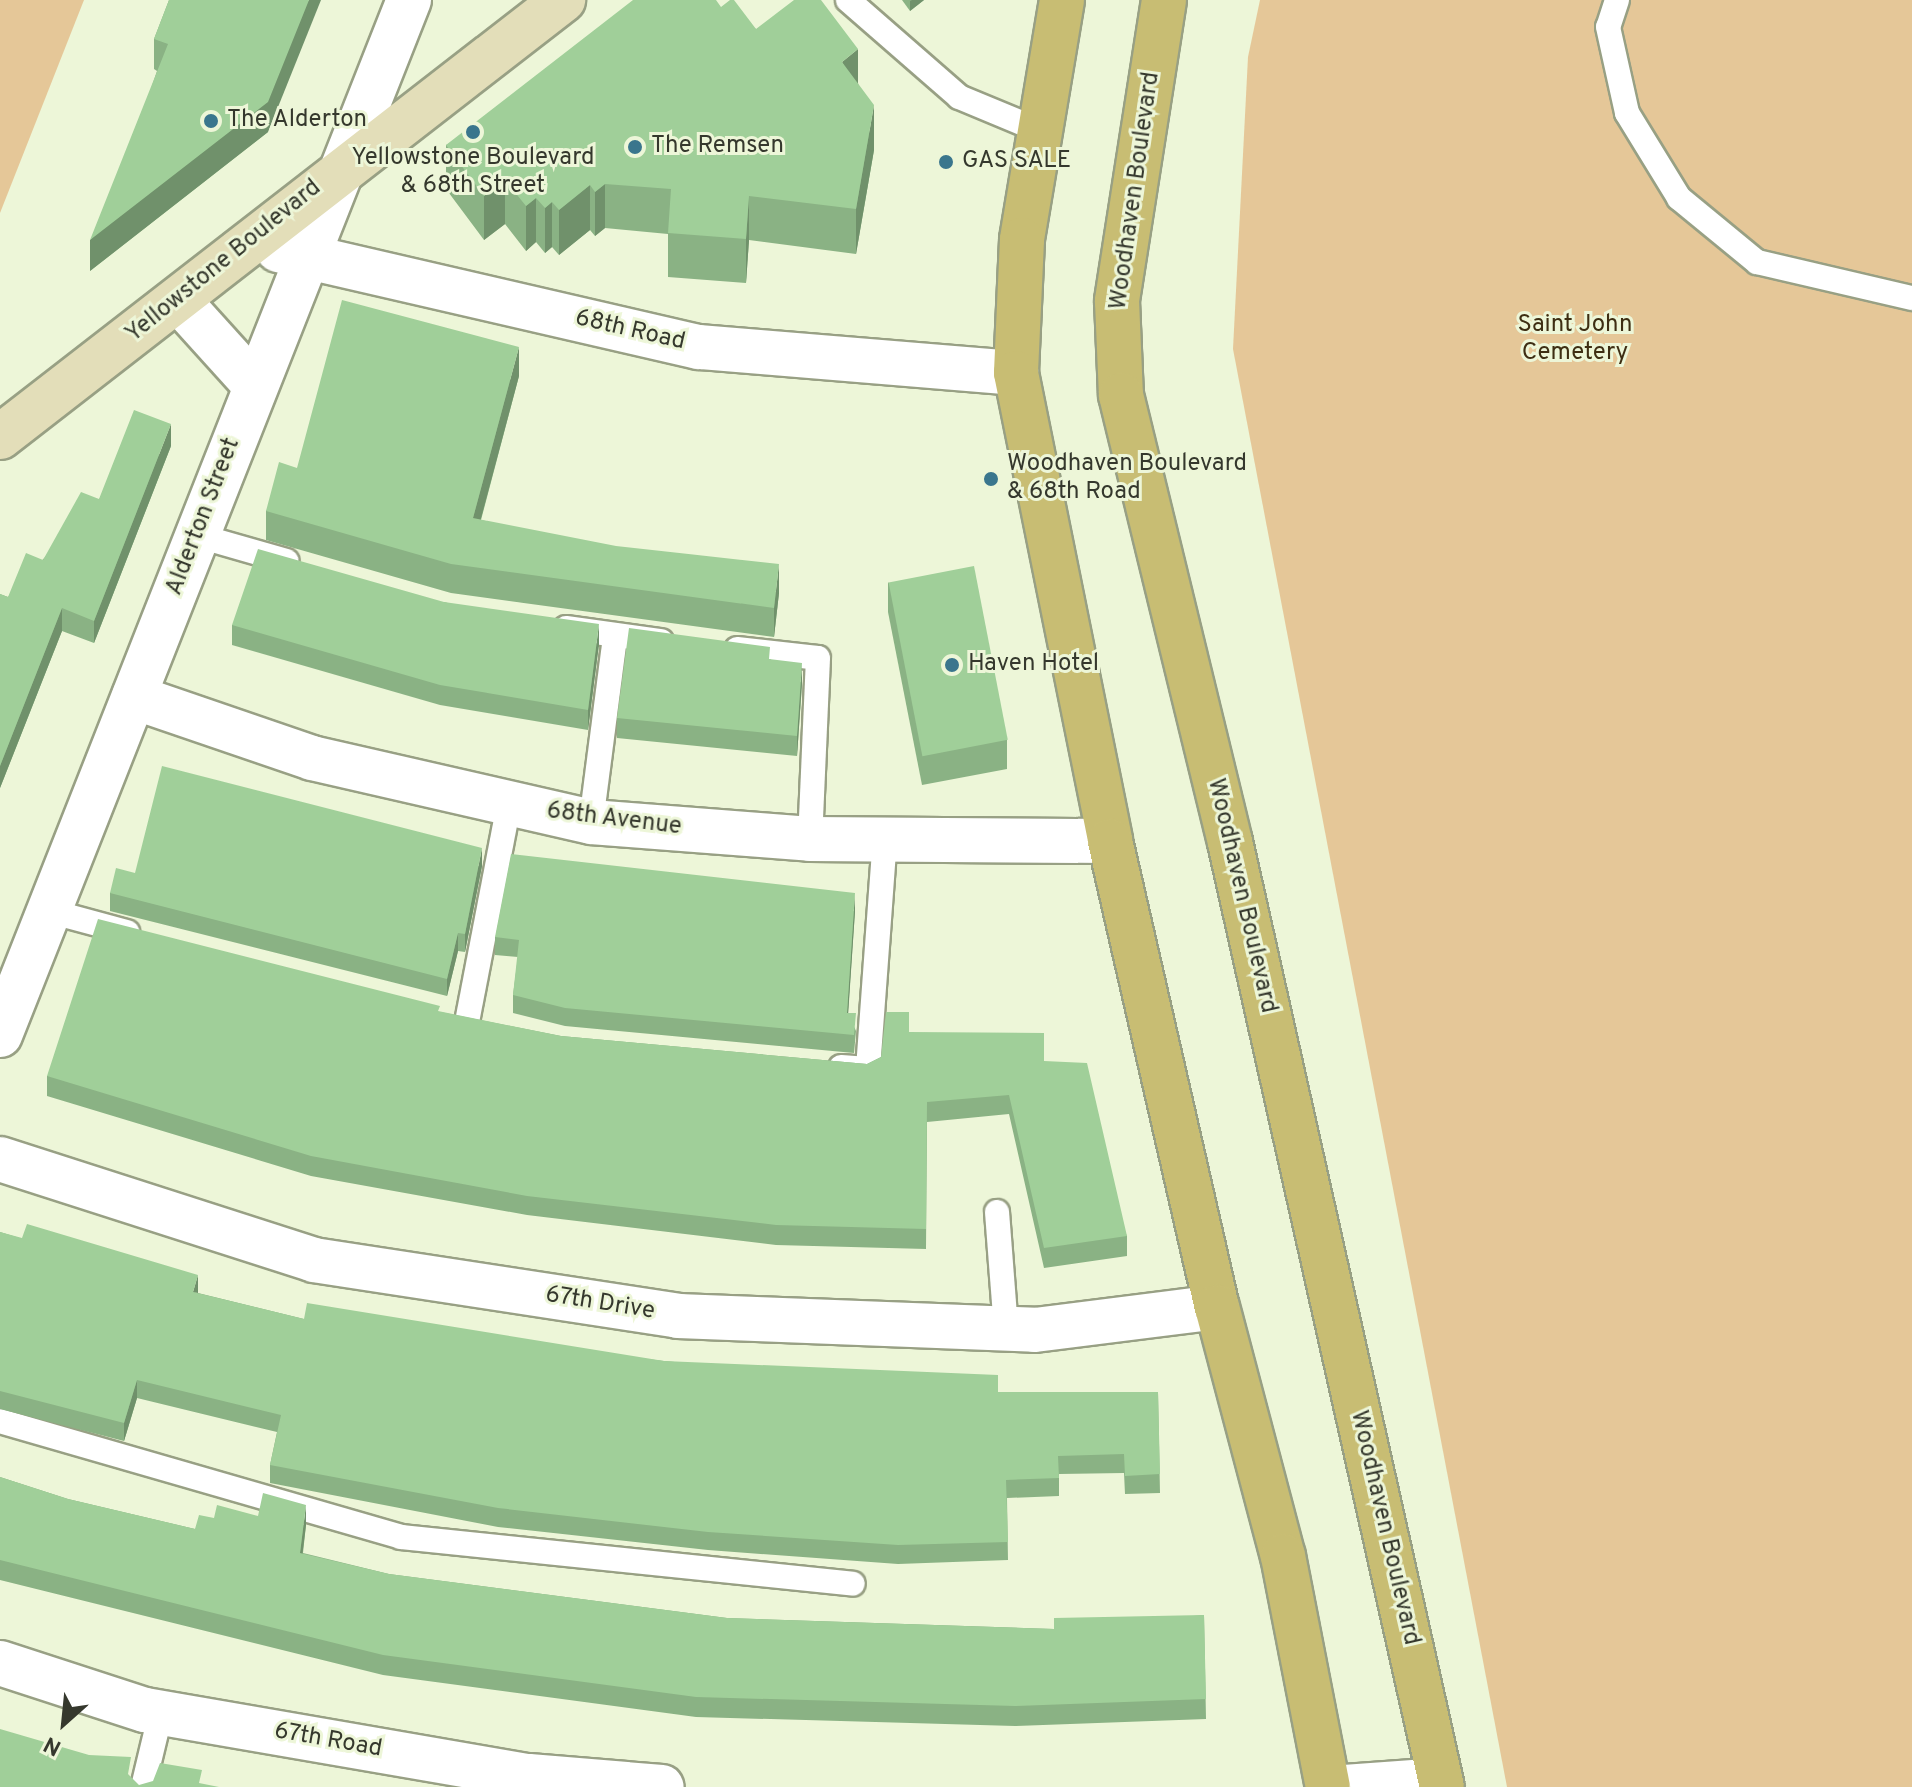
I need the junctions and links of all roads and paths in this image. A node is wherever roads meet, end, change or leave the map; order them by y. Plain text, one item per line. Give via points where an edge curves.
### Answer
1 (409, 0) edge
2 (563, 0) edge
3 (848, 0) edge
4 (1062, 0) edge
5 (1164, 0) edge
6 (1617, 0) edge
7 (1041, 131) junction
8 (343, 166) junction
9 (252, 244) junction
10 (306, 256) junction
11 (1912, 298) edge
12 (179, 301) junction
13 (1016, 373) junction
14 (253, 383) junction
15 (0, 437) edge
16 (199, 536) junction
17 (310, 568) edge
18 (539, 623) edge
19 (615, 636) junction
20 (134, 697) junction
21 (509, 804) junction
22 (591, 822) junction
23 (810, 839) junction
24 (885, 840) junction
25 (1110, 841) junction
26 (49, 911) junction
27 (148, 938) edge
28 (437, 1014) edge
29 (467, 1022) junction
30 (494, 1027) edge
31 (0, 1035) edge
32 (807, 1064) edge
33 (0, 1159) edge
34 (997, 1212) dead end
35 (1217, 1307) junction
36 (1006, 1329) junction
37 (0, 1421) edge
38 (853, 1584) dead end
39 (0, 1663) edge
40 (161, 1712) junction
41 (528, 1782) edge
42 (1441, 1783) edge
43 (143, 1787) edge
44 (662, 1787) edge
45 (1328, 1787) edge
46 (1342, 1787) edge

1 - 8 street, Alderton Street
2 - 8 street, Yellowstone Boulevard
3 - 7 lane via 959,97
4 - 7 main road
5 - 42 main road, Woodhaven Boulevard via 1117,301 1121,395 1237,872
6 - 11 lane via 1608,27 1627,113 1679,198 1757,262
7 - 13 main road via 1022,240
8 - 9 street, Yellowstone Boulevard
8 - 10 street, Alderton Street
9 - 10 street, 68th Road
9 - 12 street, Yellowstone Boulevard
10 - 13 street, 68th Road via 699,347
10 - 14 street, Alderton Street
12 - 14 street
12 - 15 street, Yellowstone Boulevard
13 - 25 main road
14 - 16 street, Alderton Street
16 - 17 lane
16 - 20 street, Alderton Street
18 - 19 lane
19 - 22 lane
19 - 23 lane via 818,658
20 - 21 street, 68th Avenue via 312,758
20 - 26 street, Alderton Street
21 - 22 street, 68th Avenue
21 - 29 lane
22 - 23 street, 68th Avenue
23 - 24 street, 68th Avenue
24 - 25 street, 68th Avenue
24 - 32 lane via 868,1069
25 - 35 main road
26 - 27 lane
26 - 31 street, Alderton Street
28 - 29 lane
29 - 30 lane
33 - 36 street, 67th Drive via 314,1260 678,1316
34 - 36 lane
35 - 36 street, 67th Drive
35 - 45 main road via 1283,1556
37 - 38 lane via 401,1537
39 - 40 street, 67th Road
40 - 41 street, 67th Road
40 - 43 lane
41 - 44 street, 67th Road
42 - 46 street

